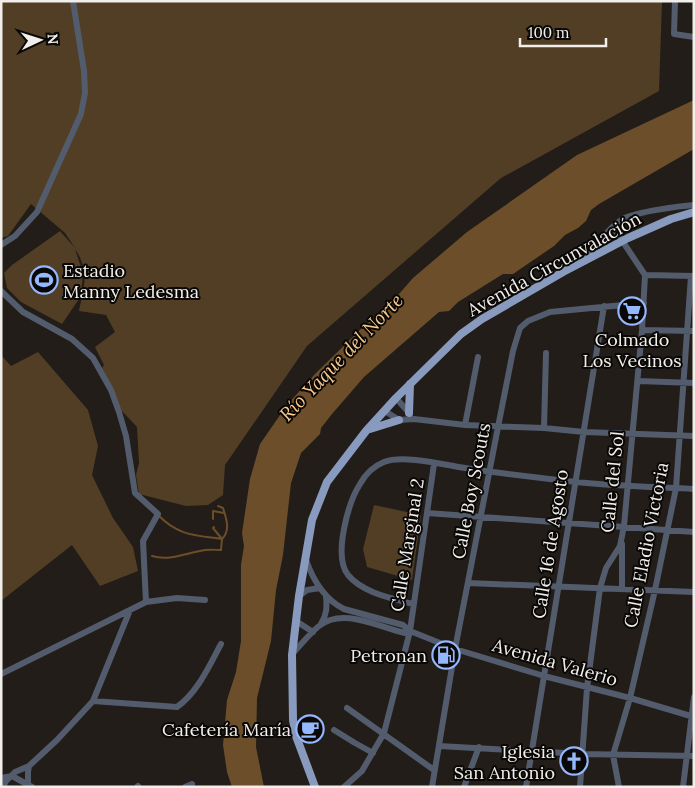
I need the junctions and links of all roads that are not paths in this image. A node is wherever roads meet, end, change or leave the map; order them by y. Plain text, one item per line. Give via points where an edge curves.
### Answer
1 (73, 1) edge
2 (675, 1) edge
3 (694, 36) edge
4 (694, 205) edge
5 (694, 212) edge
6 (613, 227) junction
7 (622, 241) junction
8 (1, 245) edge
9 (584, 260) junction
10 (645, 275) junction
11 (692, 276) edge
12 (1, 291) edge
13 (644, 303) junction
14 (604, 306) junction
15 (642, 330) junction
16 (690, 331) edge
17 (546, 352) dead end
18 (478, 357) dead end
19 (638, 381) junction
20 (683, 383) junction
21 (410, 384) junction
22 (694, 384) edge
23 (396, 398) junction
24 (385, 411) junction
25 (411, 416) junction
26 (399, 420) junction
27 (464, 425) junction
28 (498, 427) junction
29 (544, 428) junction
30 (366, 431) junction
31 (584, 432) junction
32 (633, 434) junction
33 (680, 436) junction
34 (694, 436) edge
35 (434, 464) junction
36 (490, 472) junction
37 (575, 482) junction
38 (627, 485) junction
39 (676, 488) junction
40 (694, 488) edge
41 (427, 513) junction
42 (481, 518) junction
43 (569, 523) junction
44 (624, 526) junction
45 (666, 530) junction
46 (694, 532) edge
47 (622, 538) junction
48 (305, 558) junction
49 (468, 583) junction
50 (559, 587) junction
51 (320, 588) junction
52 (600, 588) junction
53 (622, 589) junction
54 (655, 590) junction
55 (694, 592) edge
56 (299, 596) junction
57 (326, 596) junction
58 (205, 600) dead end
59 (146, 602) junction
60 (413, 604) junction
61 (130, 610) junction
62 (296, 621) junction
63 (320, 625) junction
64 (410, 631) junction
65 (313, 632) junction
66 (221, 644) dead end
67 (456, 649) junction
68 (292, 655) junction
69 (1, 674) edge
70 (544, 676) junction
71 (587, 688) junction
72 (694, 697) edge
73 (630, 698) junction
74 (293, 700) junction
75 (93, 701) junction
76 (347, 708) dead end
77 (693, 716) edge
78 (334, 730) dead end
79 (384, 733) junction
80 (439, 746) junction
81 (479, 747) junction
82 (531, 750) junction
83 (373, 753) junction
84 (582, 754) junction
85 (613, 755) junction
86 (690, 756) edge
87 (29, 766) junction
88 (434, 770) junction
89 (12, 776) junction
90 (1, 778) edge
91 (30, 786) edge
92 (3, 787) edge
93 (315, 787) edge
94 (321, 787) edge
95 (344, 787) edge
96 (432, 787) edge
97 (464, 787) edge
98 (526, 787) edge
99 (580, 787) edge
100 (619, 787) edge
101 (683, 787) edge

1 - 8 street via 84,71 85,93 81,114 37,212 15,236
2 - 3 street via 674,34
4 - 6 street via 626,217
5 - 7 main road, Avenida Circunvalación
6 - 7 street
6 - 9 street
7 - 9 main road, Avenida Circunvalación
7 - 10 street
9 - 21 main road, Avenida Circunvalación via 482,319 461,334
10 - 11 street
10 - 13 street, Calle del Sol
11 - 16 street, Calle Eladio Victoria
12 - 59 street via 23,312 88,351 111,390 126,436 135,493 158,514 143,542
13 - 14 street, Calle Boy Scouts
13 - 15 street, Calle del Sol
14 - 28 street, Calle Boy Scouts via 550,312 520,328
14 - 31 street, Calle 16 de Agosto
15 - 16 street
15 - 19 street, Calle del Sol
16 - 20 street, Calle Eladio Victoria
17 - 29 street
18 - 27 street
19 - 20 street
19 - 32 street, Calle del Sol
20 - 22 street
20 - 33 street, Calle Eladio Victoria
21 - 23 main road, Avenida Circunvalación
21 - 25 main road
23 - 24 main road, Avenida Circunvalación
23 - 25 street
24 - 26 street
24 - 30 main road, Avenida Circunvalación
25 - 26 street
25 - 27 street
26 - 30 main road
27 - 28 street
28 - 29 street
28 - 36 street, Calle Boy Scouts
29 - 31 street
30 - 48 main road, Avenida Circunvalación via 327,482 312,520
31 - 32 street
31 - 37 street, Calle 16 de Agosto
32 - 33 street
32 - 38 street, Calle del Sol
33 - 34 street
33 - 39 street, Calle Eladio Victoria
35 - 36 street
35 - 41 street, Calle Marginal 2
35 - 60 street via 398,459 385,461 372,469 359,485 345,525 341,549 347,574 357,584
36 - 37 street
36 - 42 street, Calle Boy Scouts
37 - 38 street
37 - 43 street, Calle 16 de Agosto
38 - 39 street
38 - 44 street, Calle del Sol
39 - 40 street
39 - 45 street, Calle Eladio Victoria
41 - 42 street
41 - 60 street, Calle Marginal 2
42 - 43 street
42 - 49 street, Calle Boy Scouts
43 - 44 street
43 - 50 street, Calle 16 de Agosto
44 - 45 street
44 - 47 street, Calle del Sol
45 - 46 street
45 - 54 street, Calle Eladio Victoria
47 - 52 street, Calle del Sol via 618,551 602,576
47 - 53 street
48 - 51 street, Avenida Valerio via 310,574
48 - 56 main road, Avenida Circunvalación
49 - 50 street
49 - 67 street, Calle Boy Scouts
50 - 52 street
50 - 70 street, Calle 16 de Agosto
51 - 56 street via 307,590
51 - 57 street, Avenida Valerio
52 - 53 street
52 - 71 street, Calle del Sol
53 - 54 street
54 - 55 street
54 - 73 street, Calle Eladio Victoria
56 - 62 main road, Avenida Circunvalación
57 - 63 street via 326,617
57 - 64 street, Avenida Valerio via 344,609 403,625
58 - 59 street via 178,598
59 - 61 street
60 - 64 street, Calle Marginal 2
61 - 69 street
61 - 75 street
62 - 65 street
62 - 68 main road, Avenida Circunvalación
63 - 64 street, Avenida Valerio via 343,617 404,633
63 - 65 street, Avenida Valerio
64 - 67 street, Avenida Valerio
64 - 79 street, Calle Marginal 2
65 - 68 street, Avenida Valerio
66 - 75 street via 195,690 177,707
67 - 70 street, Avenida Valerio
67 - 80 street, Calle Boy Scouts
68 - 74 main road, Avenida Circunvalación
70 - 71 street, Avenida Valerio
70 - 82 street, Calle 16 de Agosto
71 - 73 street, Avenida Valerio
71 - 84 street, Calle del Sol
72 - 77 street
73 - 77 street, Avenida Valerio
73 - 85 street, Calle Eladio Victoria
74 - 93 main road, Avenida Circunvalación via 296,736
74 - 94 main road, Avenida Circunvalación via 301,734
75 - 87 street
76 - 79 street
77 - 86 street
78 - 83 street
79 - 83 street, Calle Marginal 2
79 - 88 street
80 - 81 street
80 - 88 street, Calle Boy Scouts
81 - 82 street
81 - 97 street
82 - 84 street
82 - 98 street, Calle 16 de Agosto
83 - 95 street, Calle Marginal 2 via 362,771
84 - 85 street
84 - 99 street, Calle del Sol
85 - 86 street
85 - 100 street, Calle Eladio Victoria
86 - 101 street
87 - 89 street
87 - 91 street
88 - 96 street, Calle Boy Scouts
89 - 90 street
89 - 91 street
89 - 92 street

